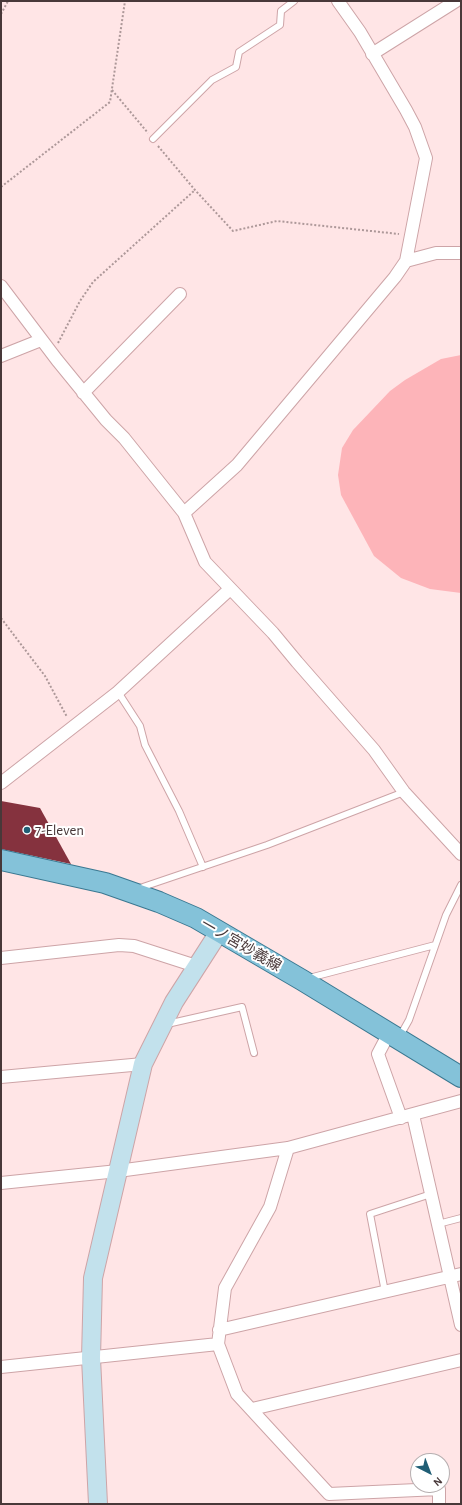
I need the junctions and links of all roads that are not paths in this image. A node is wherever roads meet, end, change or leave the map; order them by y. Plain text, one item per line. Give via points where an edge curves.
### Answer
1 (294, 1) edge
2 (338, 1) edge
3 (456, 1) edge
4 (372, 54) junction
5 (153, 140) road end
6 (461, 253) edge
7 (406, 261) junction
8 (1, 286) edge
9 (180, 294) dead end
10 (41, 340) junction
11 (1, 356) edge
12 (83, 393) junction
13 (184, 513) junction
14 (230, 589) junction
15 (118, 692) junction
16 (1, 784) edge
17 (404, 792) junction
18 (461, 854) edge
19 (1, 860) edge
20 (203, 867) junction
21 (461, 885) edge
22 (130, 891) junction
23 (219, 932) junction
24 (435, 946) junction
25 (1, 958) edge
26 (196, 966) junction
27 (302, 980) junction
28 (164, 1024) junction
29 (394, 1036) junction
30 (254, 1053) dead end
31 (142, 1064) junction
32 (1, 1077) edge
33 (461, 1077) edge
34 (461, 1101) edge
35 (414, 1115) junction
36 (401, 1118) junction
37 (288, 1148) junction
38 (118, 1171) junction
39 (1, 1183) edge
40 (431, 1194) junction
41 (461, 1218) edge
42 (438, 1224) junction
43 (456, 1276) edge
44 (385, 1292) junction
45 (460, 1320) edge
46 (220, 1330) junction
47 (218, 1344) junction
48 (91, 1358) junction
49 (461, 1360) edge
50 (1, 1367) edge
51 (252, 1409) junction
52 (98, 1504) edge
53 (439, 1504) edge

1 - 5 lane via 281,11 280,25 239,52 236,67 212,80
2 - 4 street
3 - 4 street
4 - 7 street via 415,127 426,158
6 - 7 street via 436,253
7 - 13 street via 237,465
8 - 10 street
9 - 12 street
10 - 11 street
10 - 12 street
12 - 13 street via 124,438
13 - 14 street via 205,562
14 - 15 street
14 - 17 street via 273,634 374,750
15 - 16 street
15 - 20 lane via 140,726 145,744 179,811
17 - 18 street
17 - 20 lane
19 - 22 main road, 一ノ宮妙義線 via 105,882
20 - 22 lane
21 - 24 lane via 446,915
22 - 23 main road, 一ノ宮妙義線 via 196,918
23 - 26 street
23 - 27 main road, 一ノ宮妙義線
24 - 27 lane
24 - 29 lane via 409,1020
25 - 26 street via 119,945 134,946
26 - 28 street
27 - 29 main road, 一ノ宮妙義線
28 - 30 lane via 242,1007
28 - 31 street
29 - 33 main road, 一ノ宮妙義線
29 - 36 street via 378,1054
31 - 32 street
31 - 38 street
34 - 35 street
35 - 36 street
35 - 40 street
36 - 37 street
37 - 38 street
37 - 46 street via 270,1207 225,1288
38 - 39 street
38 - 48 street via 93,1278
40 - 42 street
40 - 44 lane via 370,1214
41 - 42 lane
42 - 43 street
43 - 44 street
43 - 45 street
44 - 46 street
46 - 47 street
47 - 48 street
47 - 51 street via 237,1394
48 - 50 street
48 - 52 street
49 - 51 street
51 - 53 street via 329,1494 439,1489

